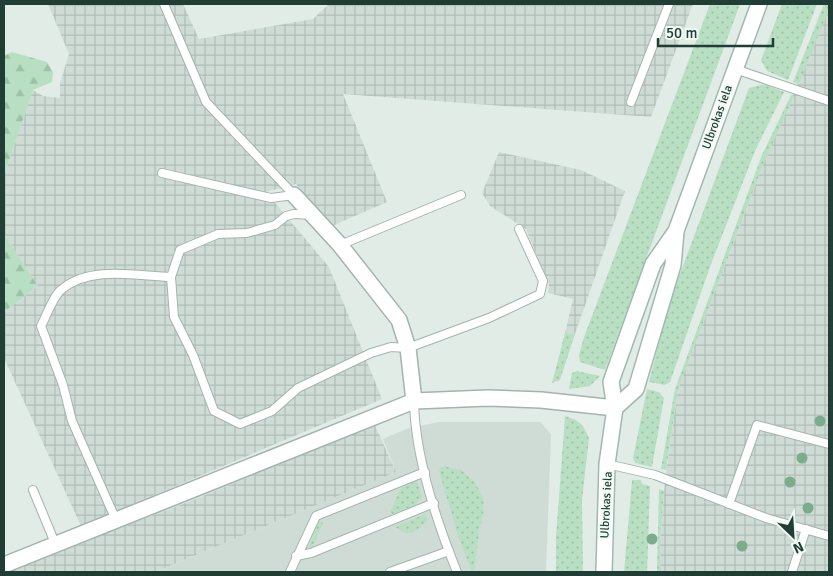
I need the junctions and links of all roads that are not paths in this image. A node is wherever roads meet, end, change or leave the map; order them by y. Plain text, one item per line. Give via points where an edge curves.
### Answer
1 (164, 4) edge
2 (669, 4) edge
3 (759, 4) edge
4 (734, 69) junction
5 (829, 101) edge
6 (631, 102) dead end
7 (162, 173) dead end
8 (294, 195) junction
9 (461, 195) dead end
10 (314, 215) junction
11 (519, 229) dead end
12 (676, 230) junction
13 (340, 245) junction
14 (171, 277) junction
15 (408, 348) junction
16 (414, 401) junction
17 (615, 408) junction
18 (829, 444) edge
19 (607, 464) junction
20 (425, 472) junction
21 (33, 490) dead end
22 (434, 503) junction
23 (729, 504) junction
24 (116, 520) junction
25 (806, 529) junction
26 (829, 536) edge
27 (55, 543) junction
28 (449, 551) junction
29 (296, 556) junction
30 (4, 565) edge
31 (290, 572) edge
32 (390, 572) edge
33 (457, 572) edge
34 (604, 572) edge
35 (792, 572) edge

1 - 8 lane via 206,102
2 - 6 lane
3 - 4 street, Ulbrokas iela
4 - 5 lane
4 - 12 street, Ulbrokas iela
7 - 8 lane via 271,198
8 - 10 street
9 - 13 lane
10 - 13 street
10 - 14 lane via 286,216 275,225 247,234 218,234 180,250
11 - 15 lane via 543,281 540,294 489,318
12 - 17 street, Ulbrokas iela via 653,264 613,376
12 - 17 street, Ulbrokas iela via 673,265 636,389
13 - 15 street via 399,320
14 - 15 lane via 174,317 193,355 214,411 240,424 272,411 298,388 371,353 391,347
14 - 24 lane via 103,274 77,280 61,290 42,326 63,384 72,421
15 - 16 street
16 - 17 street via 488,398
16 - 20 lane via 415,430
16 - 24 street
17 - 19 street, Ulbrokas iela
18 - 23 lane via 757,425
19 - 23 lane via 655,475
19 - 34 street, Ulbrokas iela
20 - 22 lane
20 - 29 lane via 316,516
21 - 27 lane
22 - 28 lane
22 - 29 lane
23 - 25 lane
24 - 27 street
25 - 26 lane
25 - 35 lane
27 - 30 street
28 - 32 lane
28 - 33 lane
29 - 31 lane

